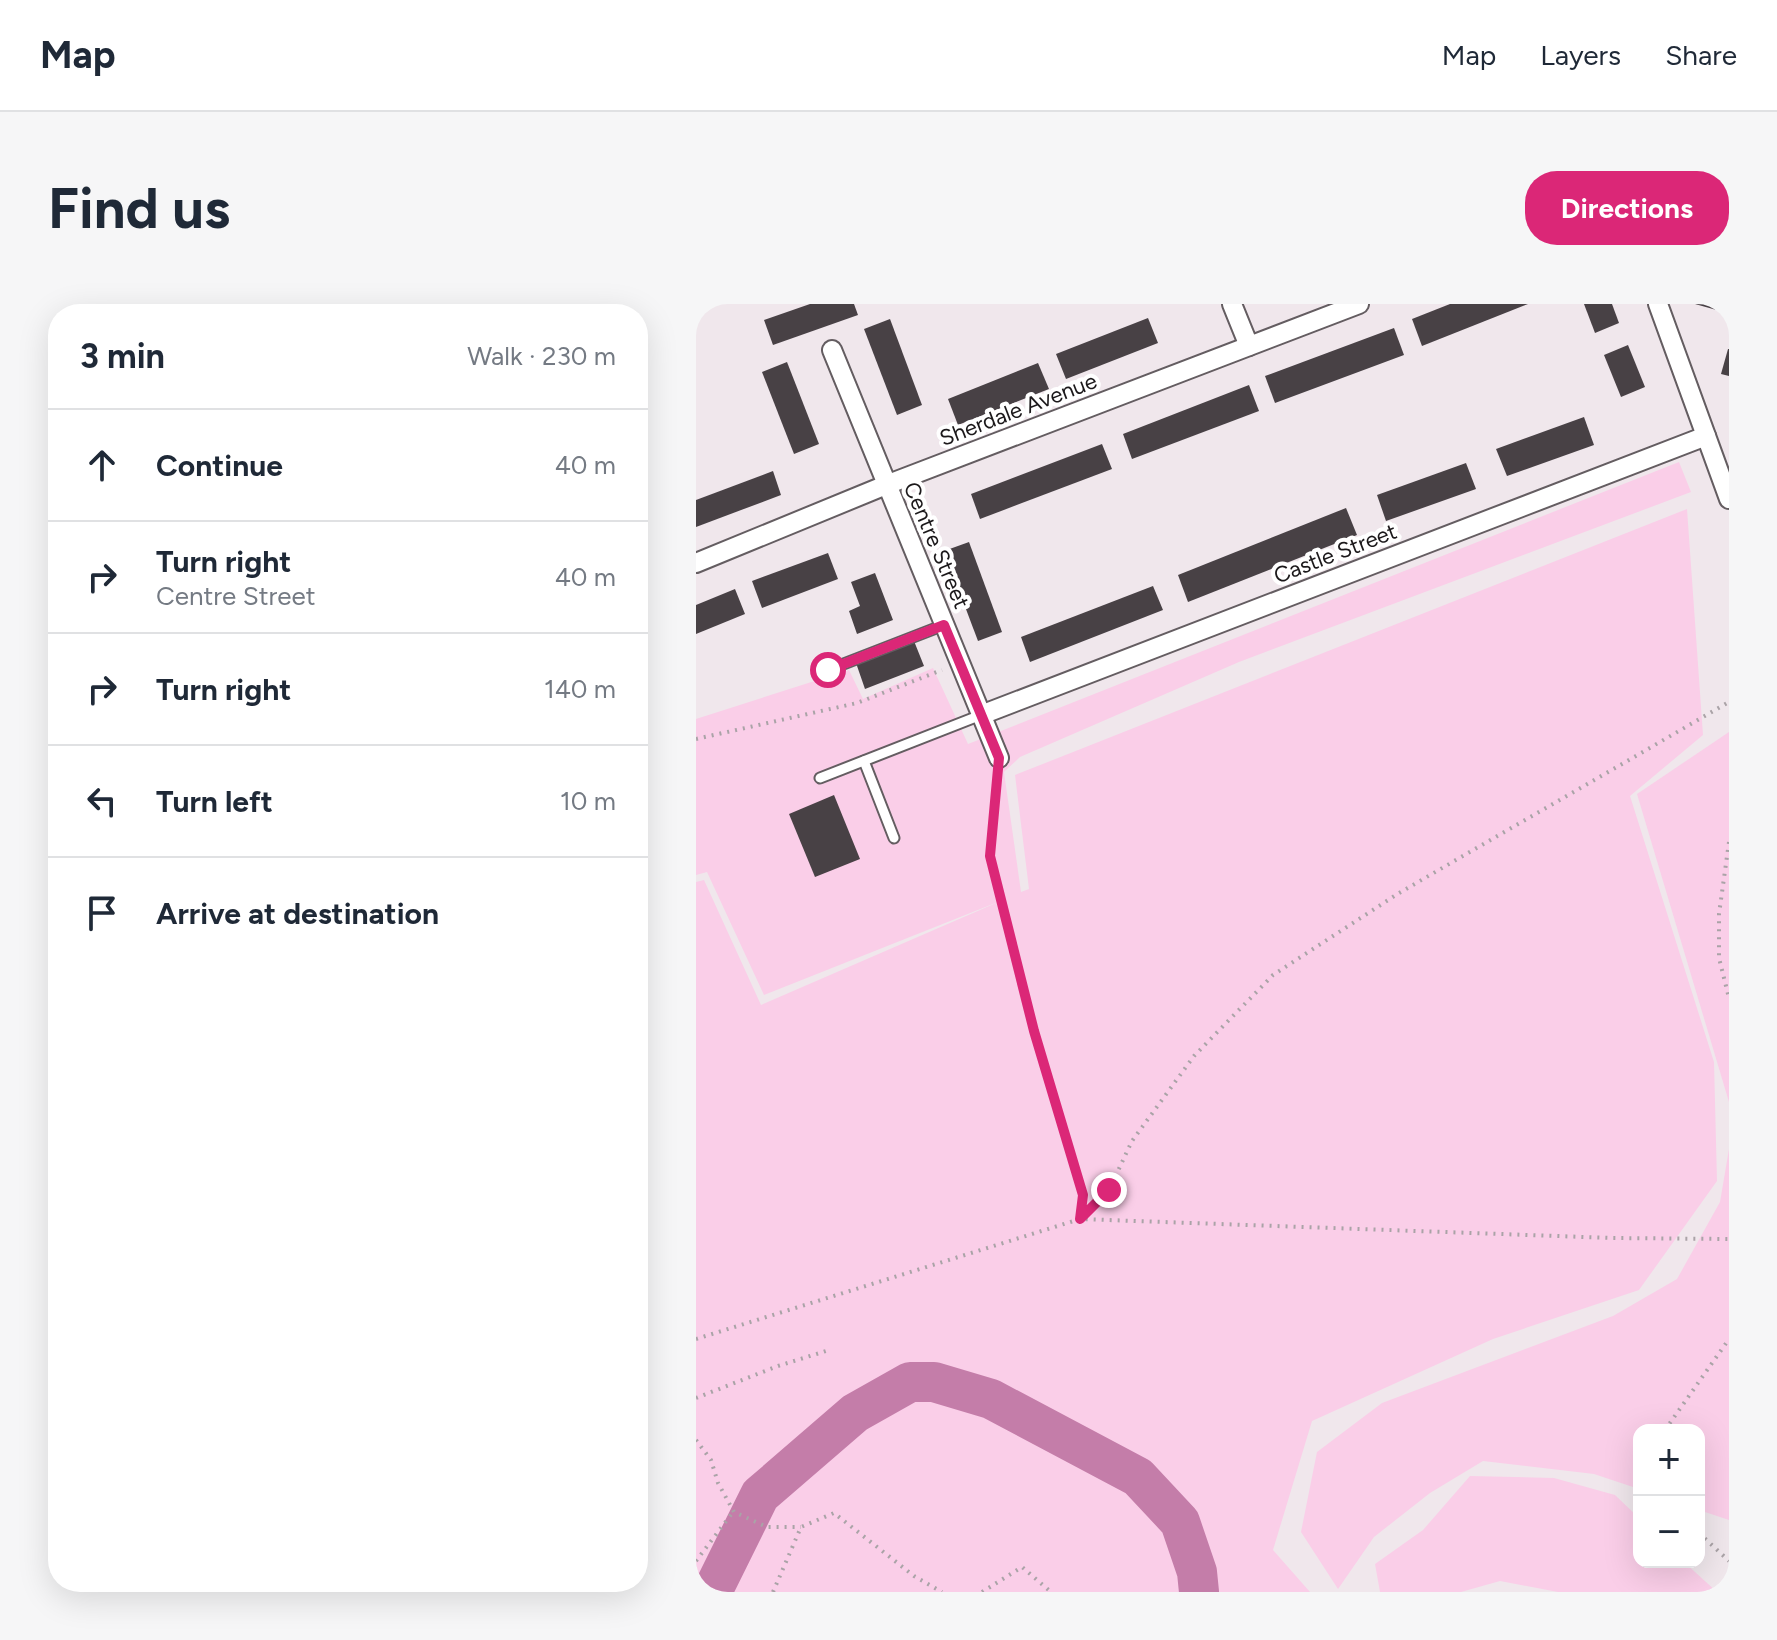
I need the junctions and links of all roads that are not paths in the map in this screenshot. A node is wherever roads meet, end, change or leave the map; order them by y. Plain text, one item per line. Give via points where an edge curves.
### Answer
1 (1232, 304) edge
2 (1359, 304) edge
3 (1658, 304) edge
4 (1249, 346) junction
5 (832, 350) dead end
6 (1706, 436) junction
7 (886, 485) junction
8 (1729, 499) edge
9 (696, 563) edge
10 (944, 625) junction
11 (828, 670) dead end
12 (981, 715) junction
13 (999, 758) road end
14 (864, 761) junction
15 (820, 778) dead end
16 (894, 838) dead end

1 - 4 street
2 - 4 street, Sherdale Avenue
3 - 6 street
4 - 7 street, Sherdale Avenue
5 - 7 street, Centre Street
6 - 8 street
6 - 12 street, Castle Street
7 - 9 street, Sherdale Avenue
7 - 10 street, Centre Street
10 - 11 lane
10 - 12 street, Centre Street
12 - 13 street, Centre Street
12 - 14 lane
14 - 15 lane
14 - 16 lane

